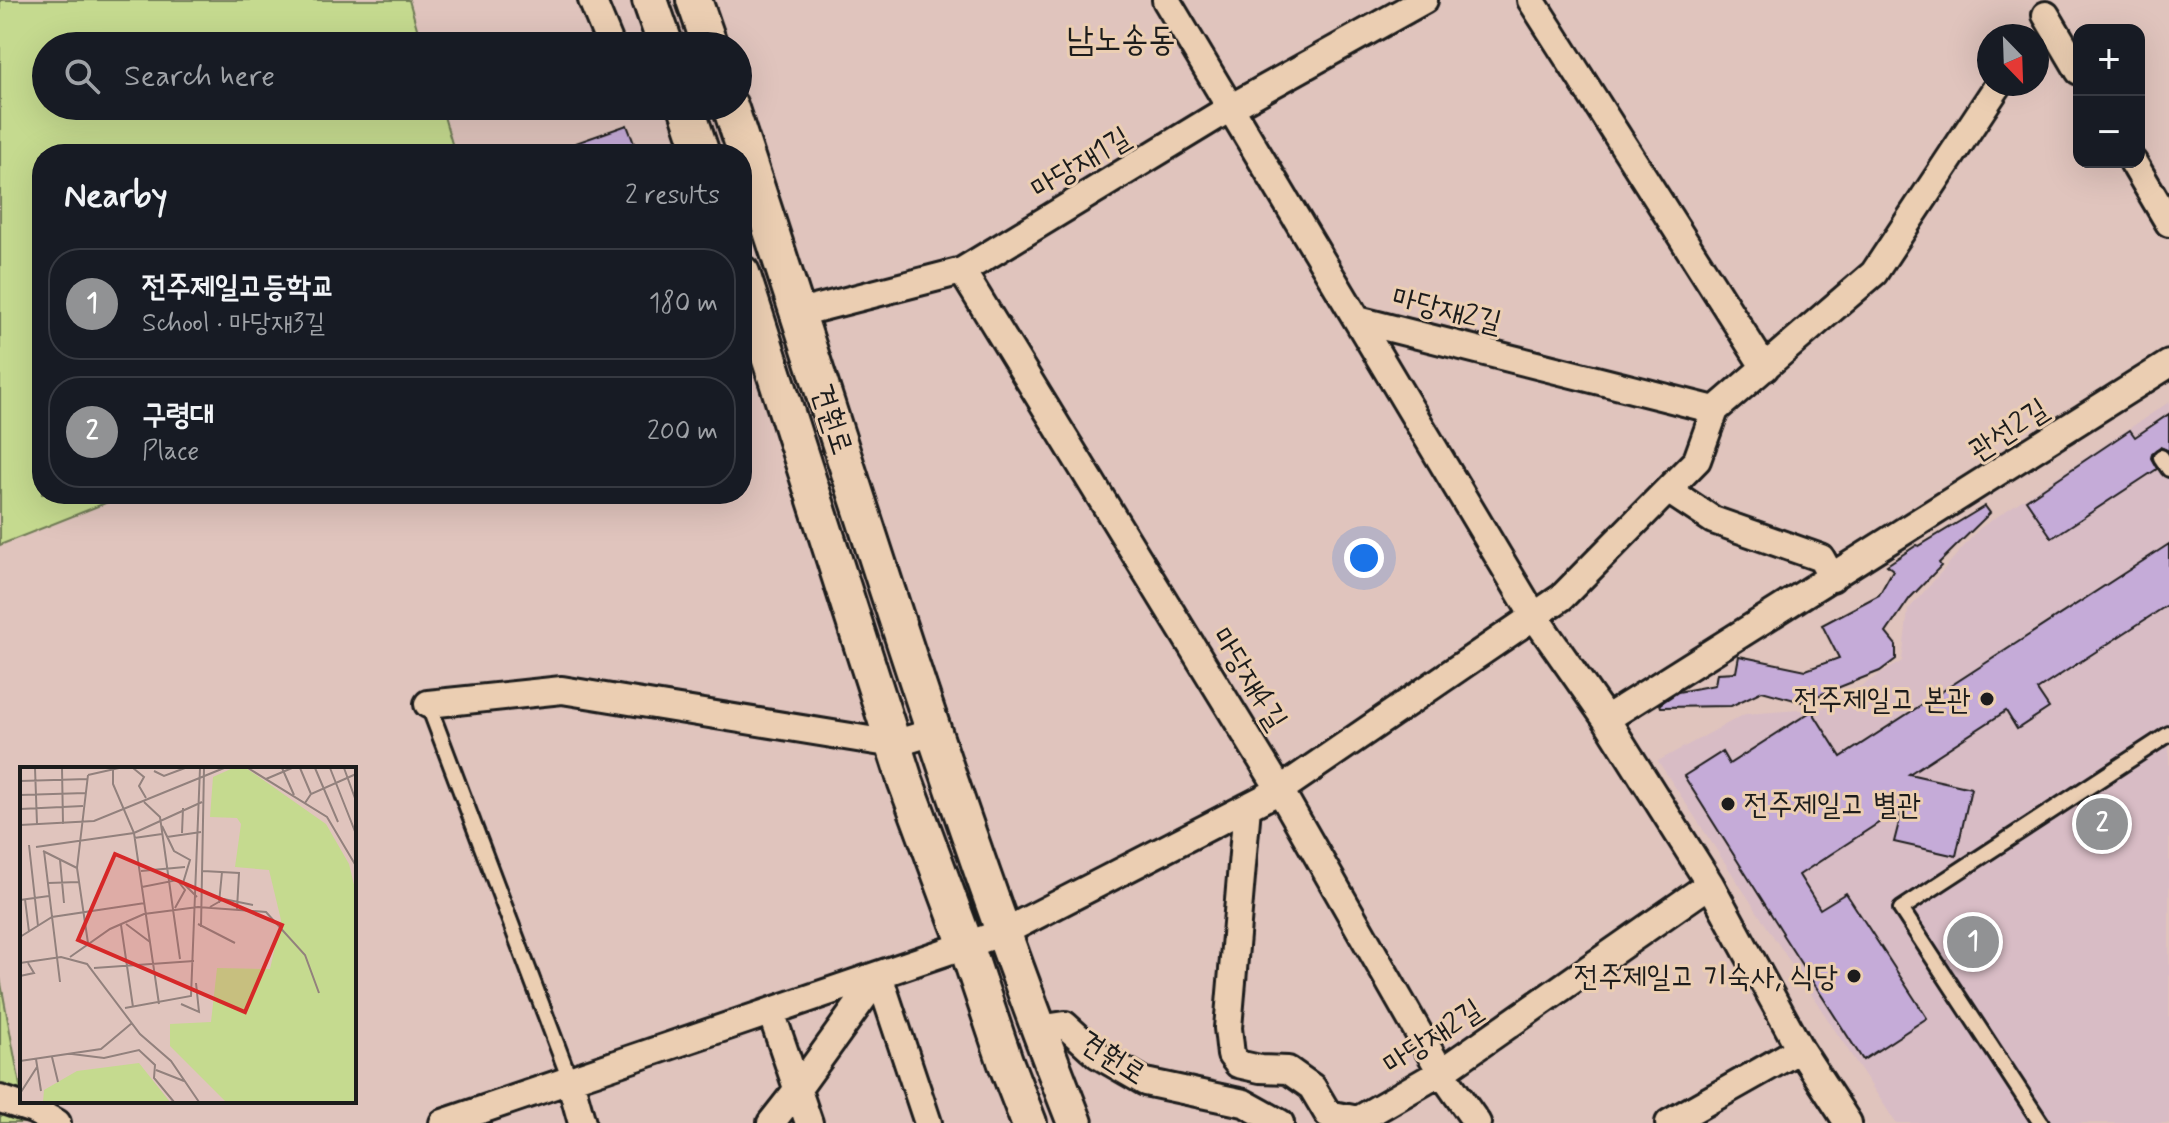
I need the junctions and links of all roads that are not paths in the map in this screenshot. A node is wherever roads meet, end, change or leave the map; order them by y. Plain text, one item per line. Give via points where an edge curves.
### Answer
1 (592, 0) edge
2 (650, 0) edge
3 (694, 0) edge
4 (1166, 0) edge
5 (1424, 0) edge
6 (1531, 0) edge
7 (2044, 17) edge
8 (605, 32) edge
9 (661, 32) edge
10 (705, 32) edge
11 (2073, 62) edge
12 (1991, 96) edge
13 (1230, 108) junction
14 (691, 120) edge
15 (735, 120) edge
16 (699, 144) edge
17 (743, 144) edge
18 (2137, 168) edge
19 (752, 172) edge
20 (2169, 223) edge
21 (962, 271) junction
22 (752, 310) edge
23 (799, 313) junction
24 (1358, 320) junction
25 (2169, 364) edge
26 (1765, 368) junction
27 (1715, 410) junction
28 (1668, 490) junction
29 (1832, 578) junction
30 (1534, 616) junction
31 (428, 704) joint
32 (1606, 719) junction
33 (933, 732) junction
34 (2169, 734) edge
35 (894, 744) junction
36 (1280, 790) junction
37 (1247, 807) junction
38 (1710, 884) junction
39 (1004, 932) junction
40 (966, 945) junction
41 (879, 976) junction
42 (771, 1012) junction
43 (1038, 1029) junction
44 (1800, 1049) junction
45 (1441, 1072) junction
46 (570, 1080) junction
47 (797, 1090) junction
48 (0, 1099) edge
49 (1279, 1122) edge
50 (57, 1123) edge
51 (443, 1123) edge
52 (582, 1123) edge
53 (771, 1123) edge
54 (809, 1123) edge
55 (928, 1123) edge
56 (1029, 1123) edge
57 (1075, 1123) edge
58 (1477, 1123) edge
59 (1669, 1123) edge
60 (1848, 1123) edge
61 (2041, 1123) edge

1 - 8 street
2 - 9 street
3 - 10 street
4 - 13 street
5 - 13 street, 마당재1길
6 - 26 street
7 - 11 street
12 - 26 street via 1874,273
13 - 21 street, 마당재1길
13 - 24 street
14 - 16 street
15 - 17 street, 견훤로
18 - 20 street
19 - 23 street, 견훤로
21 - 23 street, 마당재1길
21 - 36 street, 마당재4길
22 - 35 street, 견훤로
23 - 33 street, 견훤로
24 - 27 street, 마당재2길
24 - 30 street, 마당재2길
25 - 29 street, 관선2길
26 - 27 street
27 - 28 street via 1697,460
28 - 29 street via 1713,520 1821,558
28 - 30 street via 1562,597
29 - 32 street
30 - 32 street, 마당재2길
30 - 36 street
31 - 35 street via 562,690
31 - 46 lane
32 - 38 street, 마당재2길
33 - 35 street
33 - 39 street, 견훤로
34 - 61 lane via 1901,909
35 - 40 street, 견훤로
36 - 37 street
36 - 45 street, 마당재4길
37 - 39 street
37 - 45 street, 마당재2길 via 1228,1028 1231,1055 1238,1064 1288,1070 1312,1087 1328,1114 1358,1120
38 - 44 street
38 - 45 street, 마당재2길
39 - 40 street
39 - 43 street, 견훤로
40 - 41 street
40 - 56 street, 견훤로
41 - 42 street
41 - 47 street
41 - 55 street
42 - 46 street
42 - 47 street
43 - 49 street, 견훤로 via 1065,1025 1098,1055 1145,1082 1244,1103
43 - 57 street, 견훤로
44 - 59 street
44 - 60 street
45 - 58 street, 마당재4길
46 - 51 street
46 - 52 street
47 - 53 street
47 - 54 street
48 - 50 street

